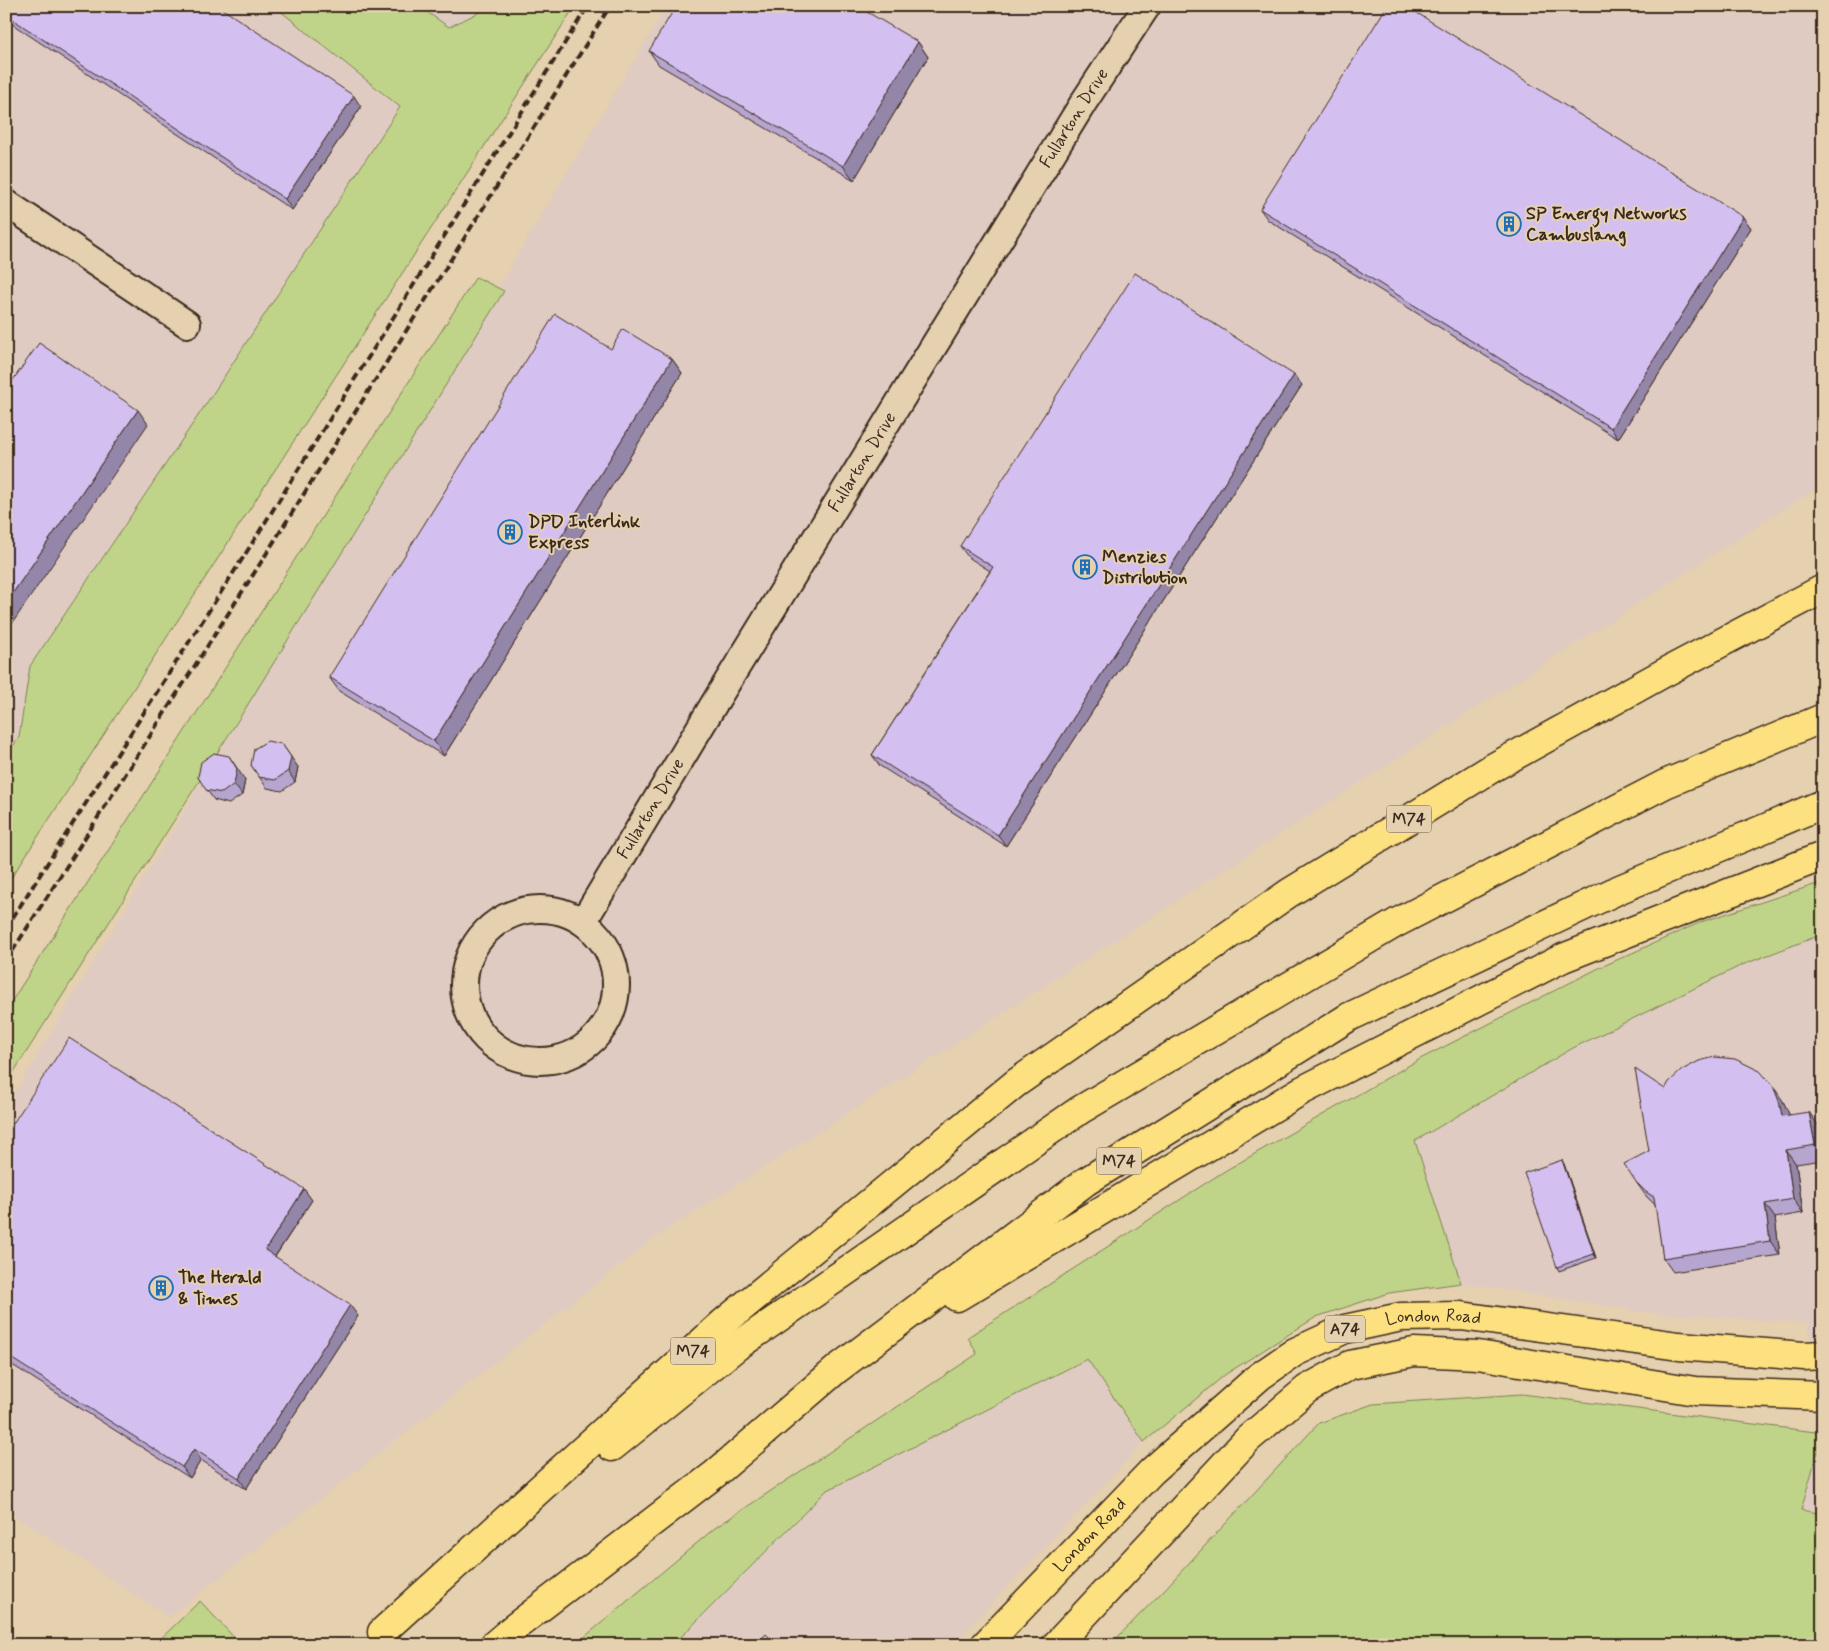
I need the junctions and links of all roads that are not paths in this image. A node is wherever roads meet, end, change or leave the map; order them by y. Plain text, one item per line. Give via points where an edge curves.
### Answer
1 (1147, 6) edge
2 (6, 203) edge
3 (187, 324) dead end
4 (1823, 589) edge
5 (1823, 718) edge
6 (1823, 804) edge
7 (1823, 856) edge
8 (583, 922) junction
9 (1823, 1355) edge
10 (837, 1369) junction
11 (1823, 1396) edge
12 (375, 1638) edge
13 (494, 1645) edge
14 (985, 1645) edge
15 (1056, 1645) edge

1 - 8 street, Fullarton Drive via 1085,100
2 - 3 street
4 - 12 main road, M74 via 1662,674 1461,787 1289,893 1016,1083 724,1323
5 - 12 main road, M74 via 1665,784 1396,923 1080,1110 736,1347
6 - 10 main road, M74 via 1620,890 1349,1017 1085,1182
7 - 10 main road, M74 via 1563,958 1301,1091
8 - 8 street via 601,938 612,958 617,981 614,1005 605,1026 589,1044 568,1056 548,1061 526,1060 506,1053 488,1041 475,1025 466,1004 464,983 468,962 477,942 493,925 514,913 554,910
9 - 14 main road, London Road / A74 via 1679,1346 1461,1316 1401,1317 1345,1329 1295,1352 1260,1376 1152,1471
10 - 13 main road, M74 via 715,1474
11 - 15 main road, London Road / A74 via 1695,1390 1478,1355 1414,1352 1350,1364 1307,1388 1248,1439

